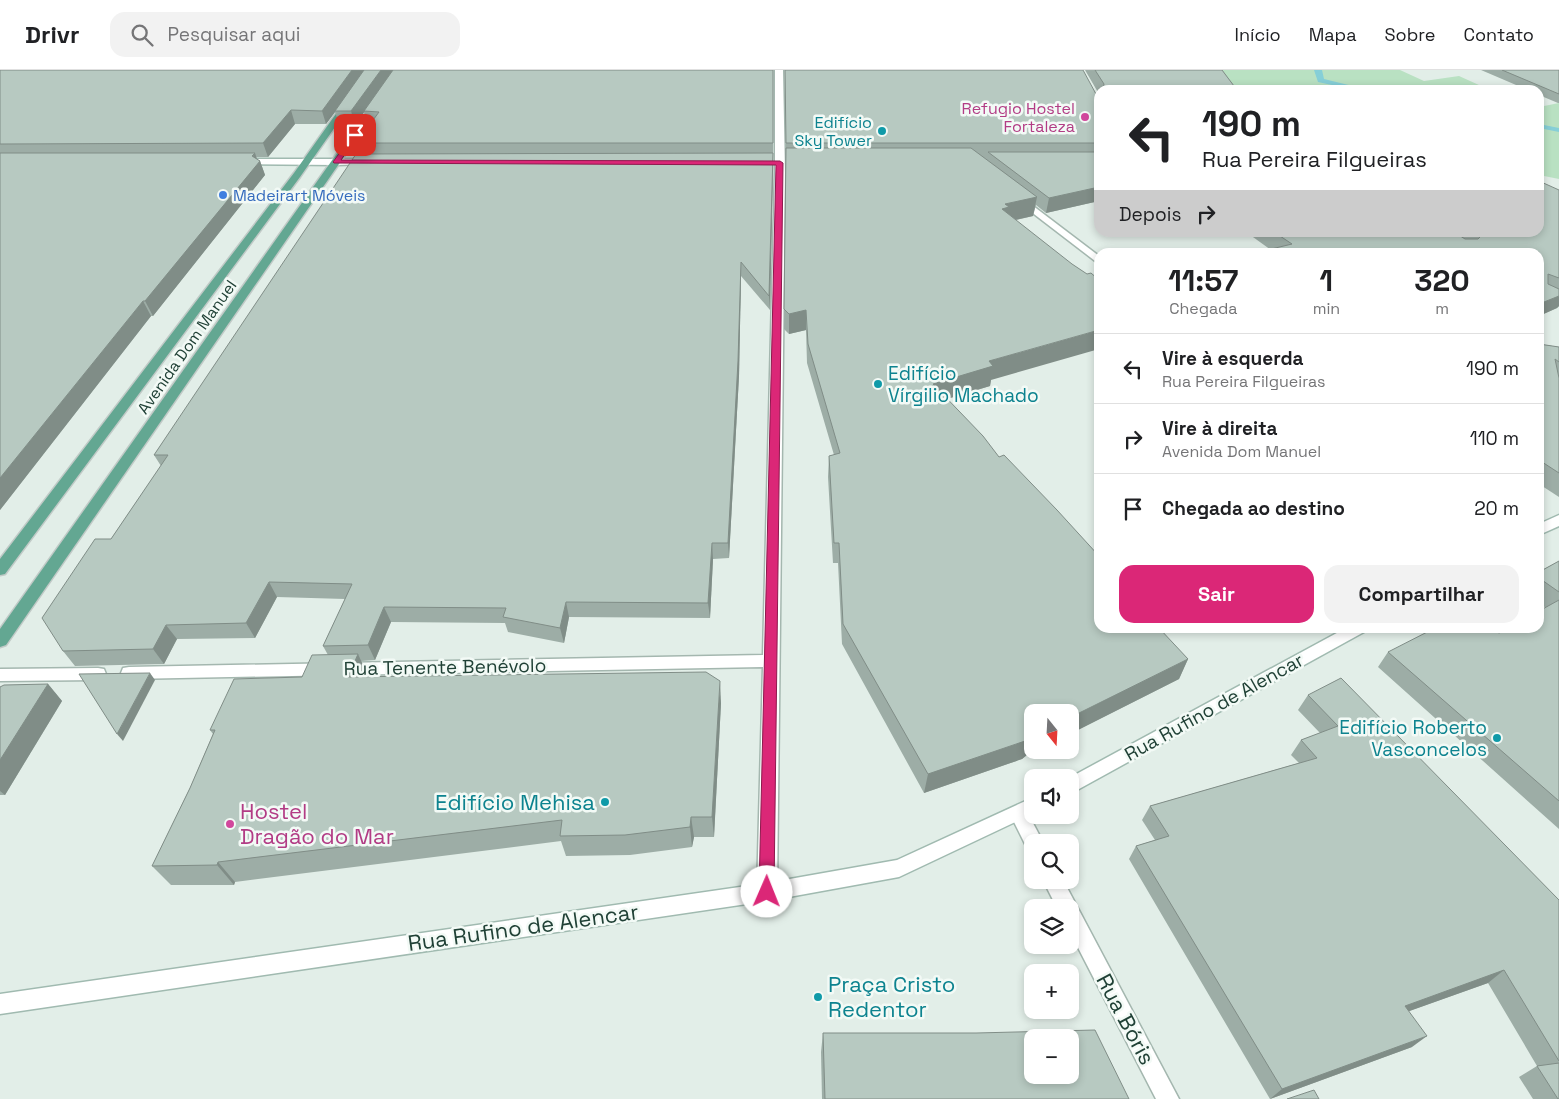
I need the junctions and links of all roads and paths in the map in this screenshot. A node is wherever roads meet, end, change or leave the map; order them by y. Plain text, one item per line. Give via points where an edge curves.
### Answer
1 (371, 70) edge
2 (400, 70) edge
3 (779, 70) edge
4 (229, 162) edge
5 (306, 162) junction
6 (336, 162) junction
7 (379, 162) edge
8 (1013, 194) edge
9 (1094, 257) edge
10 (1559, 520) edge
11 (1544, 528) edge
12 (0, 570) edge
13 (1349, 633) edge
14 (0, 641) edge
15 (770, 661) junction
16 (0, 675) edge
17 (1079, 781) edge
18 (1024, 811) edge
19 (767, 892) junction
20 (1079, 929) edge
21 (0, 1004) edge
22 (1168, 1099) edge

1 - 5 main road, Avenida Dom Manuel
2 - 6 main road, Avenida Dom Manuel
3 - 15 street
4 - 5 street
5 - 6 street
5 - 12 main road, Avenida Dom Manuel
6 - 7 street
6 - 14 main road, Avenida Dom Manuel
8 - 9 street
10 - 11 street
13 - 17 street, Rua Rufino de Alencar
15 - 16 street, Rua Tenente Benévolo
15 - 19 street
18 - 19 street, Rua Rufino de Alencar via 900,868
19 - 21 street, Rua Rufino de Alencar
20 - 22 street, Rua Bóris

